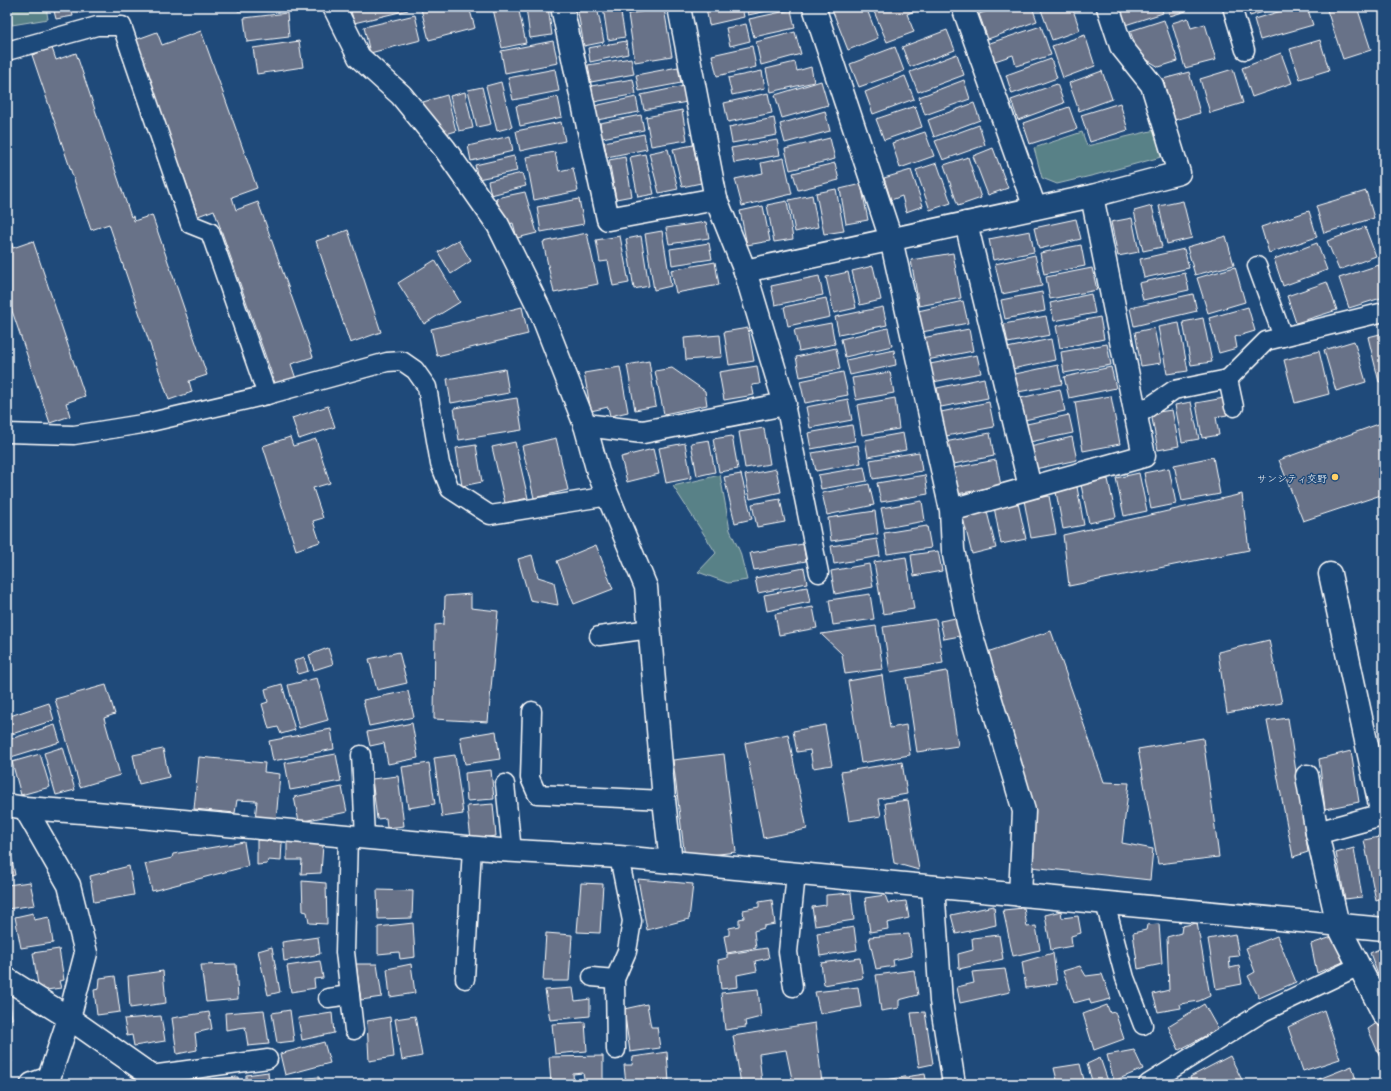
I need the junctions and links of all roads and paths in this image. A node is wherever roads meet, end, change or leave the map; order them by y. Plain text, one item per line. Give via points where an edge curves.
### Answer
1 (334, 7) edge
2 (562, 7) edge
3 (679, 7) edge
4 (814, 7) edge
5 (963, 7) edge
6 (1108, 7) edge
7 (1232, 7) edge
8 (1245, 50) dead end
9 (7, 51) edge
10 (1092, 196) junction
11 (716, 199) junction
12 (1035, 208) junction
13 (966, 223) junction
14 (891, 239) junction
15 (1257, 266) dead end
16 (745, 270) junction
17 (1384, 312) edge
18 (1283, 337) junction
19 (1228, 379) junction
20 (267, 395) junction
21 (786, 404) junction
22 (1234, 407) dead end
23 (1136, 416) junction
24 (585, 425) junction
25 (7, 433) edge
26 (1030, 488) junction
27 (609, 496) junction
28 (958, 508) dead end
29 (819, 573) dead end
30 (1330, 574) dead end
31 (650, 630) junction
32 (599, 636) dead end
33 (532, 711) dead end
34 (361, 755) dead end
35 (1307, 776) dead end
36 (505, 784) dead end
37 (664, 800) junction
38 (16, 806) edge
39 (1317, 833) junction
40 (356, 836) junction
41 (472, 848) junction
42 (512, 851) junction
43 (620, 857) junction
44 (671, 862) junction
45 (796, 874) junction
46 (933, 887) junction
47 (1020, 895) junction
48 (1104, 903) junction
49 (1338, 925) junction
50 (1384, 929) edge
51 (1359, 966) junction
52 (465, 978) dead end
53 (592, 978) dead end
54 (7, 979) edge
55 (615, 979) junction
56 (793, 987) dead end
57 (350, 995) junction
58 (328, 998) dead end
59 (1384, 1016) edge
60 (68, 1018) junction
61 (1143, 1025) dead end
62 (354, 1030) dead end
63 (616, 1050) dead end
64 (268, 1059) dead end
65 (157, 1080) edge
66 (44, 1082) edge
67 (954, 1084) edge
68 (1148, 1084) edge

1 - 24 street via 359,57 401,96 445,149 498,225 540,310
2 - 11 street via 608,219
3 - 11 street
4 - 14 street
5 - 12 street
6 - 10 street via 1121,46 1152,85 1179,173
7 - 8 lane
9 - 20 lane via 97,26 122,26 190,224 210,232
10 - 12 street
10 - 23 street
11 - 16 street
12 - 13 street
13 - 14 street
13 - 26 street
14 - 16 street
14 - 47 street via 951,510 952,550 968,623 1024,811
15 - 18 lane
16 - 21 street
17 - 18 lane
18 - 19 lane via 1266,341
19 - 22 lane
19 - 23 lane via 1174,390
20 - 25 lane via 142,424 74,435
20 - 27 lane via 387,362 402,361 415,370 427,387 440,464 450,489 490,515
21 - 24 street via 643,432
21 - 29 lane
23 - 26 street via 1144,456
24 - 27 street via 598,472
26 - 28 street
27 - 31 street via 646,587
30 - 39 street via 1382,815
31 - 32 lane
31 - 37 street
33 - 37 lane via 530,778 537,794
34 - 40 lane
35 - 39 street
36 - 42 lane
37 - 44 street
38 - 40 street
38 - 60 street via 69,885 86,953
39 - 49 street
40 - 41 street
40 - 57 lane via 345,952
41 - 42 street
41 - 52 lane
42 - 43 street
43 - 44 street
43 - 55 lane via 632,921 627,951
44 - 45 street
45 - 46 street
45 - 56 lane via 788,952
46 - 47 street
46 - 67 street via 940,1002
47 - 48 street
48 - 49 street
48 - 61 lane via 1125,978
49 - 50 street
49 - 51 street
51 - 59 street
51 - 68 lane via 1263,1012
53 - 55 lane
54 - 60 street
55 - 63 lane
57 - 58 lane
57 - 62 lane
60 - 65 street
60 - 66 street
64 - 65 lane

